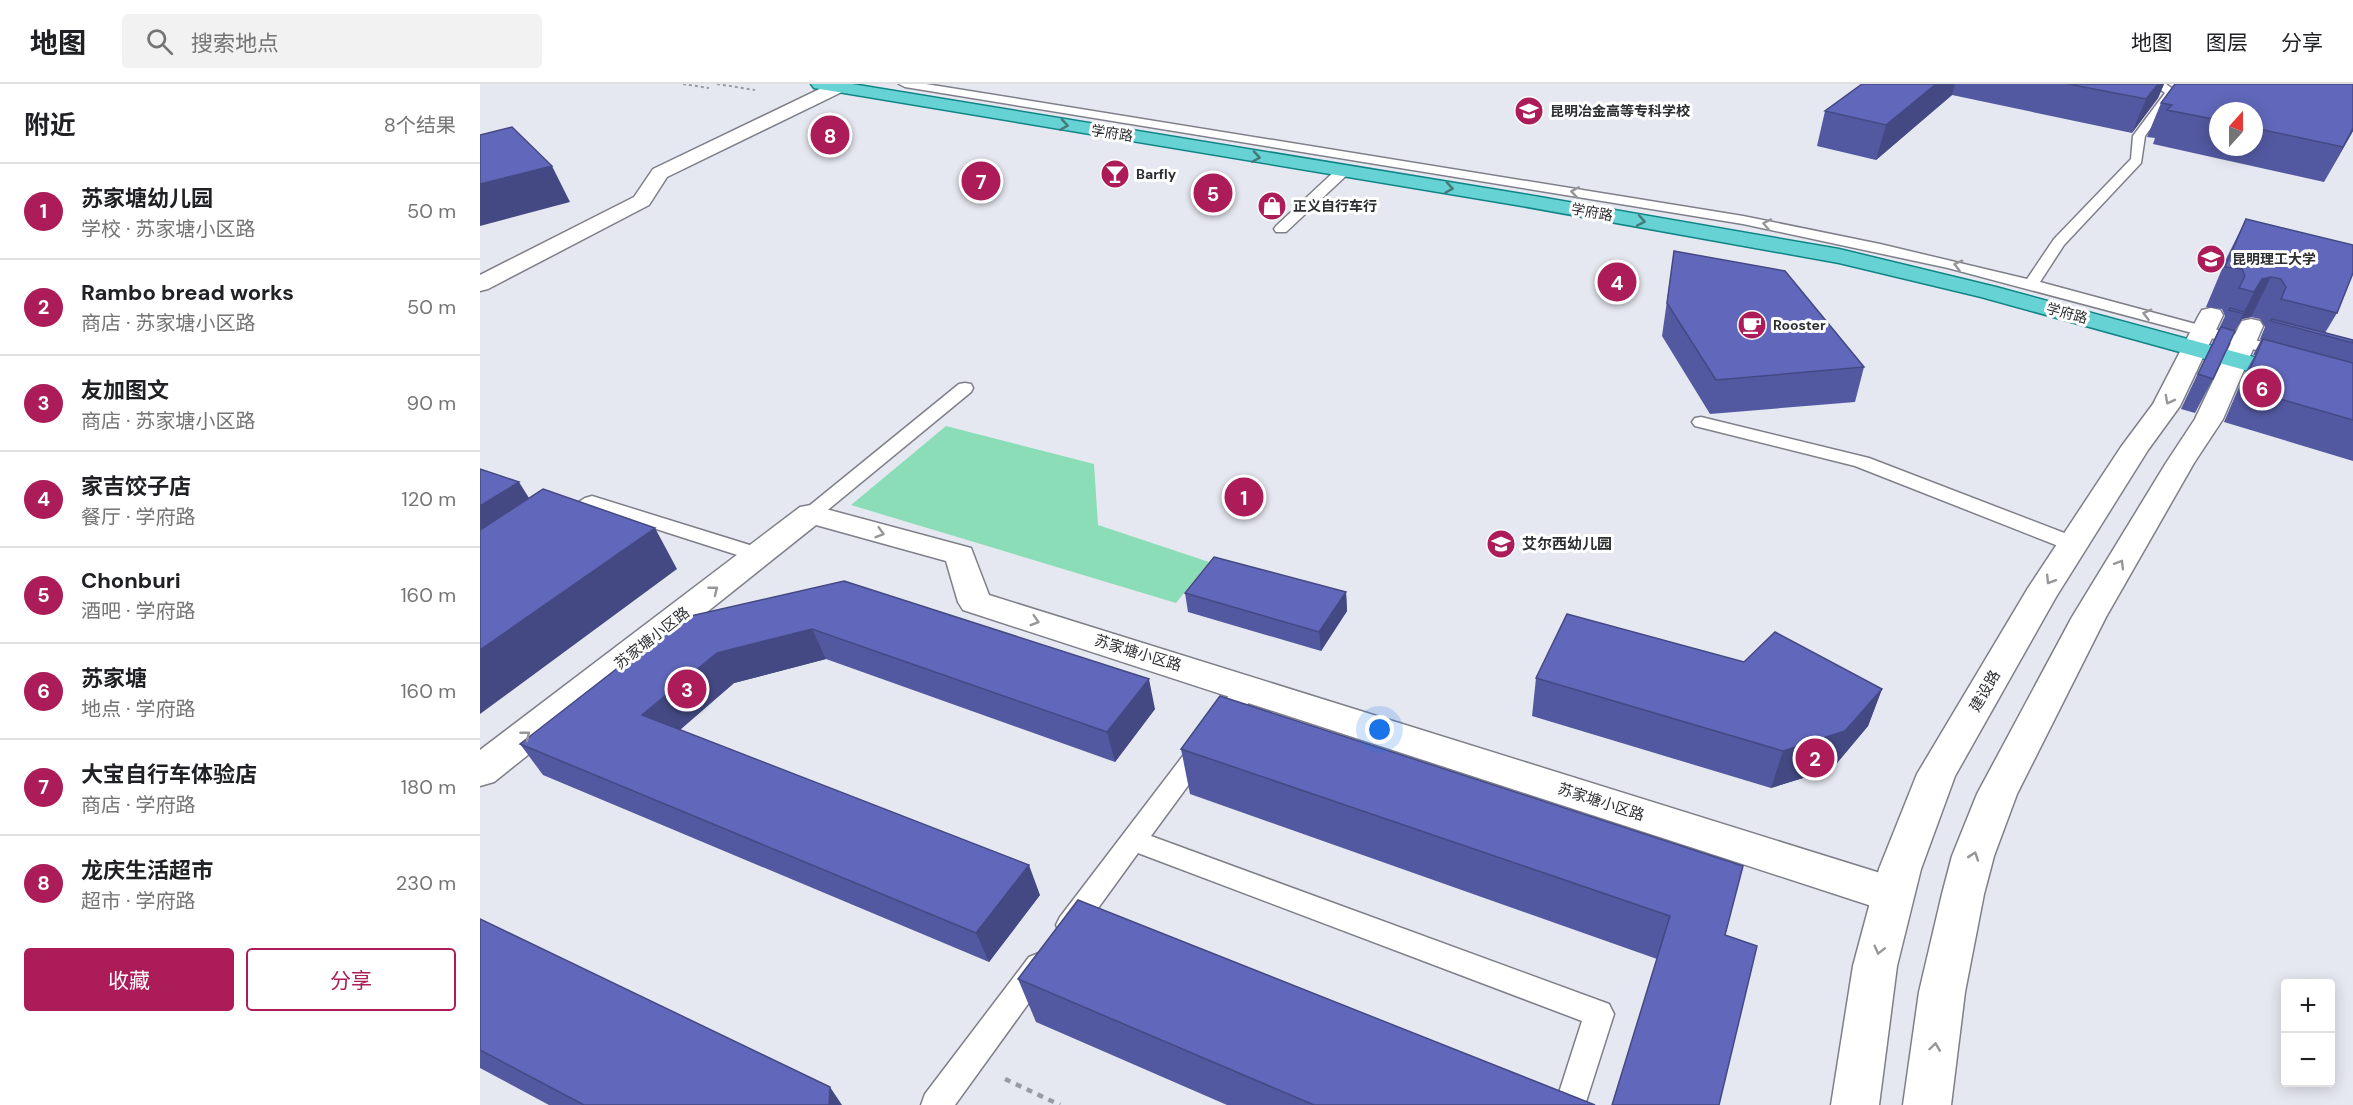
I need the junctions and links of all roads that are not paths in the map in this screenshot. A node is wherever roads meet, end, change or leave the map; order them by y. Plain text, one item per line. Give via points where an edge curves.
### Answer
1 (905, 84) edge
2 (2160, 84) edge
3 (829, 86) edge
4 (1343, 171) junction
5 (1281, 229) dead end
6 (480, 284) edge
7 (2031, 284) junction
8 (2203, 331) junction
9 (2244, 342) junction
10 (2301, 357) edge
11 (965, 388) dead end
12 (2353, 392) edge
13 (1701, 422) dead end
14 (811, 514) junction
15 (546, 532) edge
16 (2073, 544) junction
17 (759, 555) junction
18 (1248, 687) junction
19 (480, 771) edge
20 (1135, 840) junction
21 (1893, 895) junction
22 (936, 1105) edge
23 (1570, 1105) edge
24 (1855, 1105) edge
25 (1927, 1105) edge

7 -> 1 lane, 学府路 via 1919,255 1743,220
2 - 7 lane via 2170,92 2139,136 2137,160 2059,242
3 -> 4 main road, 学府路
3 - 6 street via 660,173 642,201
4 - 5 lane
4 -> 8 main road, 学府路 via 1754,240 1988,292
8 -> 7 lane, 学府路
8 - 9 main road, 学府路
8 -> 16 street, 建设路 via 2166,406
9 - 10 lane, 学府路
9 - 12 main road, 学府路
25 -> 9 street via 1942,992 1963,894 1997,794 2089,616 2209,419
11 - 14 lane
13 - 16 lane via 1862,462
14 - 17 street, 苏家塘小区路
14 -> 18 street, 苏家塘小区路 via 960,555 975,602
15 - 17 lane via 592,502
16 -> 21 street, 建设路 via 1936,774
19 -> 17 street, 苏家塘小区路
18 - 20 lane
18 - 21 street, 苏家塘小区路
20 - 22 lane
20 - 23 lane via 1599,1014
21 -> 24 street, 建设路 via 1875,966

